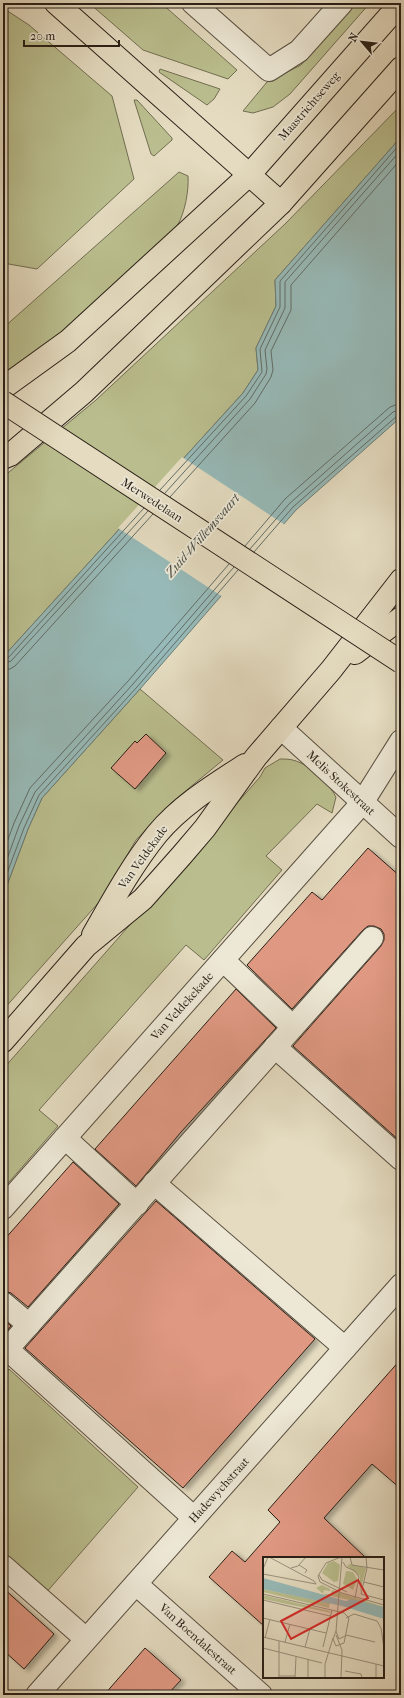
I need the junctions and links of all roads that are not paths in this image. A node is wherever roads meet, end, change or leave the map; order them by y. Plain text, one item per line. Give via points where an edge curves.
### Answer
1 (56, 3) edge
2 (193, 3) edge
3 (342, 3) edge
4 (400, 3) edge
5 (401, 68) edge
6 (250, 174) junction
7 (281, 203) junction
8 (3, 388) edge
9 (3, 402) edge
10 (3, 458) edge
11 (401, 580) edge
12 (401, 618) edge
13 (401, 662) edge
14 (332, 670) junction
15 (281, 728) junction
16 (401, 741) edge
17 (256, 756) junction
18 (362, 803) junction
19 (401, 837) edge
20 (372, 938) dead end
21 (86, 946) junction
22 (223, 960) junction
23 (292, 1027) junction
24 (3, 1041) edge
25 (275, 1047) junction
26 (65, 1138) junction
27 (401, 1159) edge
28 (154, 1183) junction
29 (137, 1204) junction
30 (3, 1208) edge
31 (401, 1285) edge
32 (3, 1303) edge
33 (29, 1325) junction
34 (345, 1348) junction
35 (5, 1352) edge
36 (194, 1518) junction
37 (3, 1566) edge
38 (136, 1584) junction
39 (86, 1639) junction
40 (37, 1695) edge
41 (261, 1695) edge

1 - 6 main road via 122,64
2 - 3 street via 269,70 299,51
4 - 6 main road, Maastrichtseweg
5 - 7 main road
6 - 7 main road
6 - 8 main road, Maastrichtseweg via 68,341
7 - 10 main road via 84,392 10,455
9 - 13 main road, Merwedelaan, bridge
11 - 14 main road
12 - 14 main road
14 - 15 main road
15 - 17 main road
15 - 18 street, Melis Stokestraat
16 - 18 street, Van Veldekekade
17 - 21 main road via 205,828 143,899
17 - 21 main road, Van Veldekade via 182,809 157,834 124,881
18 - 19 street, Melis Stokestraat
18 - 22 street, Van Veldekekade
20 - 23 street
21 - 24 main road
22 - 23 street
22 - 26 street, Van Veldekekade
23 - 25 street
25 - 27 street
25 - 28 street
26 - 29 street
26 - 30 street, Van Veldekekade
28 - 29 street
28 - 34 street
29 - 33 street
31 - 34 street, Hadewychstraat
32 - 33 street
33 - 35 street
34 - 36 street, Hadewychstraat
35 - 36 street
36 - 38 street, Hadewychstraat
37 - 39 street
38 - 39 street, Hadewychstraat
38 - 41 street, Van Boendalestraat
39 - 40 street, Hadewychstraat

